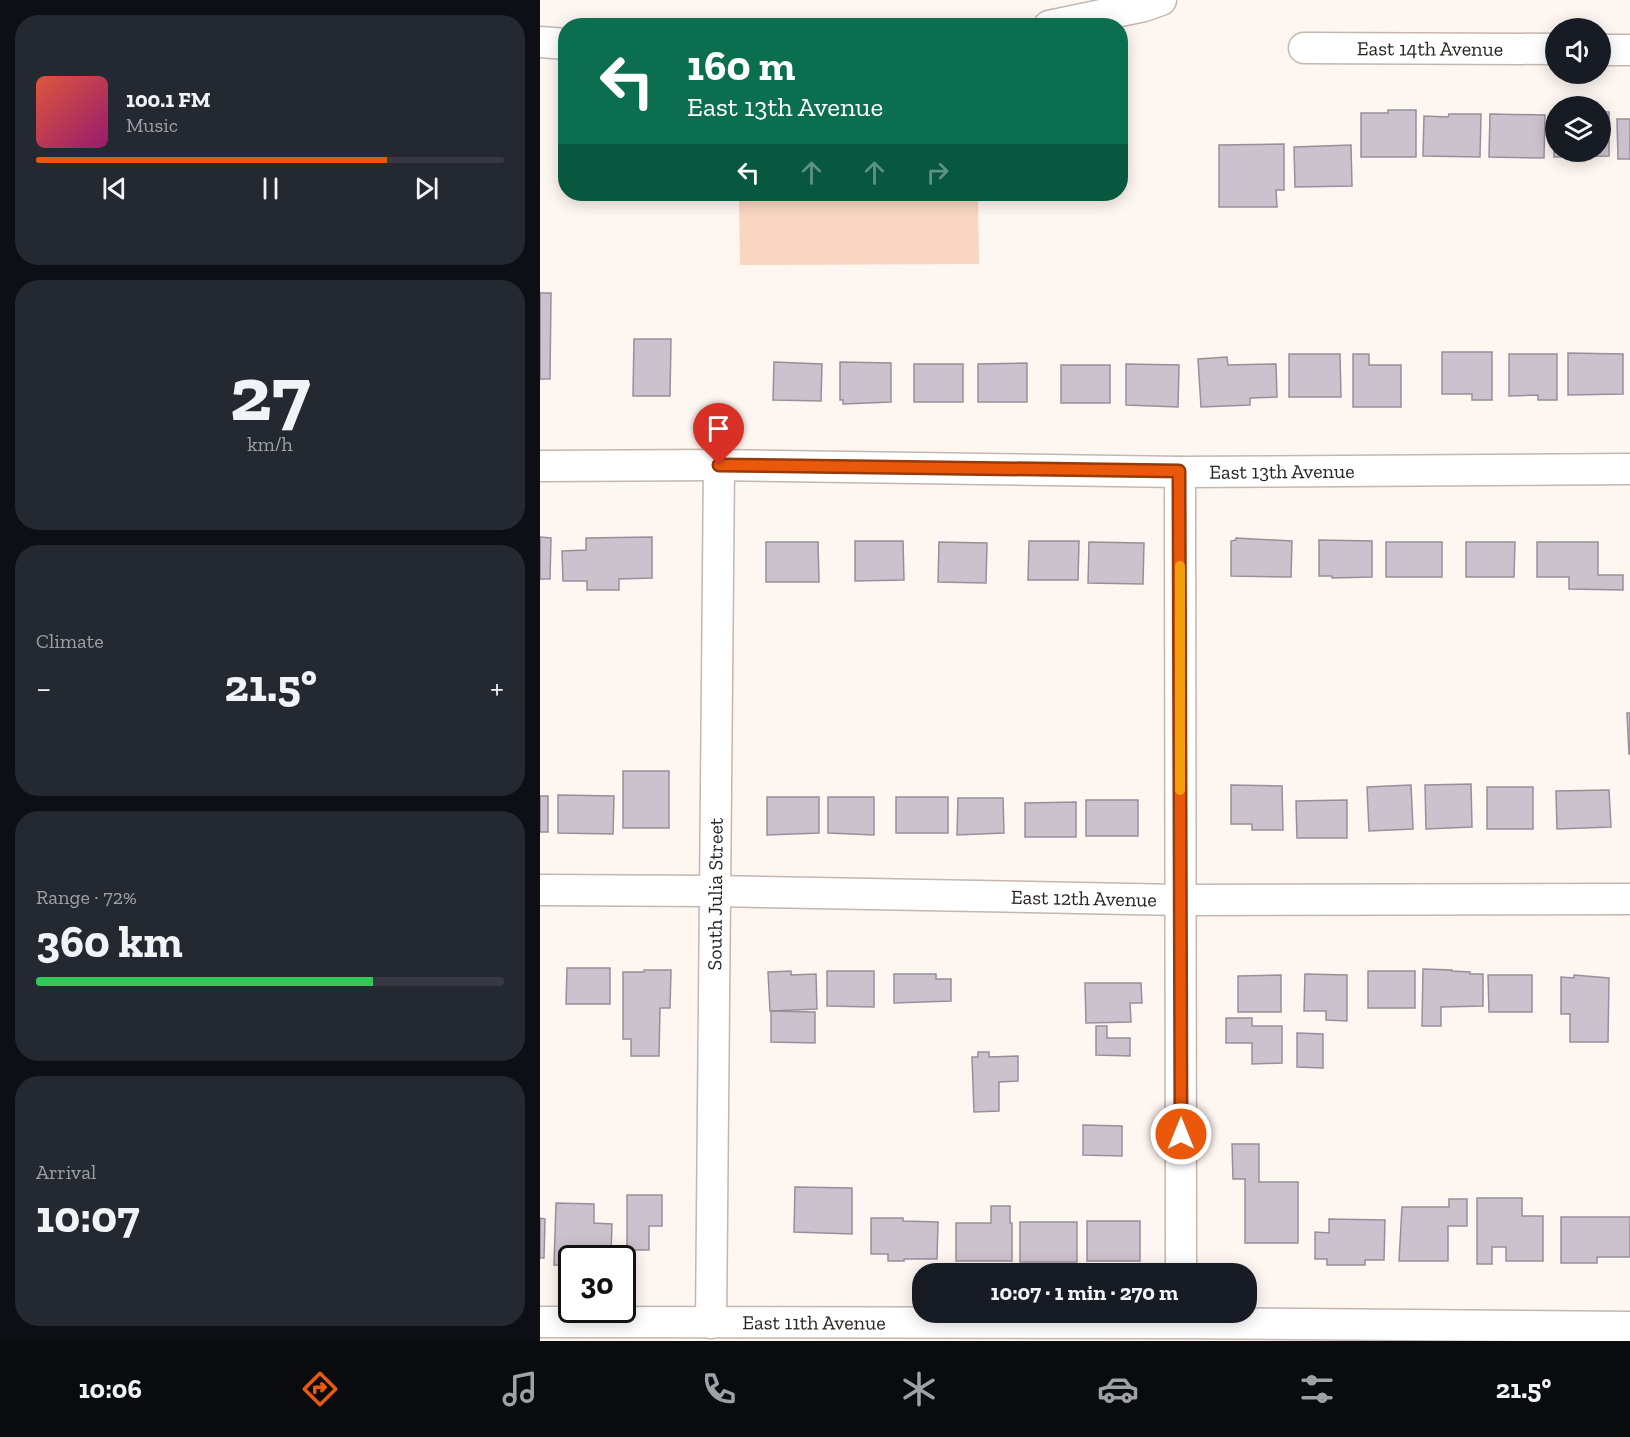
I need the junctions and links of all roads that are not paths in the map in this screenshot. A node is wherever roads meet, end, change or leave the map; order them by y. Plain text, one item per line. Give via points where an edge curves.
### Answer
1 (1161, 0) edge
2 (1087, 18) edge
3 (540, 42) edge
4 (558, 43) edge
5 (1304, 48) dead end
6 (1545, 50) edge
7 (1611, 50) edge
8 (1630, 50) edge
9 (719, 465) junction
10 (540, 466) edge
11 (1630, 469) edge
12 (1179, 471) junction
13 (540, 890) edge
14 (714, 891) junction
15 (1630, 899) edge
16 (1180, 900) junction
17 (1181, 1263) edge
18 (540, 1322) edge
19 (711, 1323) junction
20 (1181, 1326) edge
21 (1630, 1327) edge

1 - 2 street
3 - 4 street
5 - 6 street, East 14th Avenue
7 - 8 street
9 - 10 street, East 13th Avenue
9 - 12 street, East 13th Avenue
9 - 14 street, South Julia Street
11 - 12 street, East 13th Avenue
12 - 16 street
13 - 14 street, East 12th Avenue
14 - 16 street, East 12th Avenue
14 - 19 street, South Julia Street
15 - 16 street, East 12th Avenue
16 - 17 street
18 - 19 street, East 11th Avenue
19 - 20 street, East 11th Avenue
20 - 21 street, East 11th Avenue

